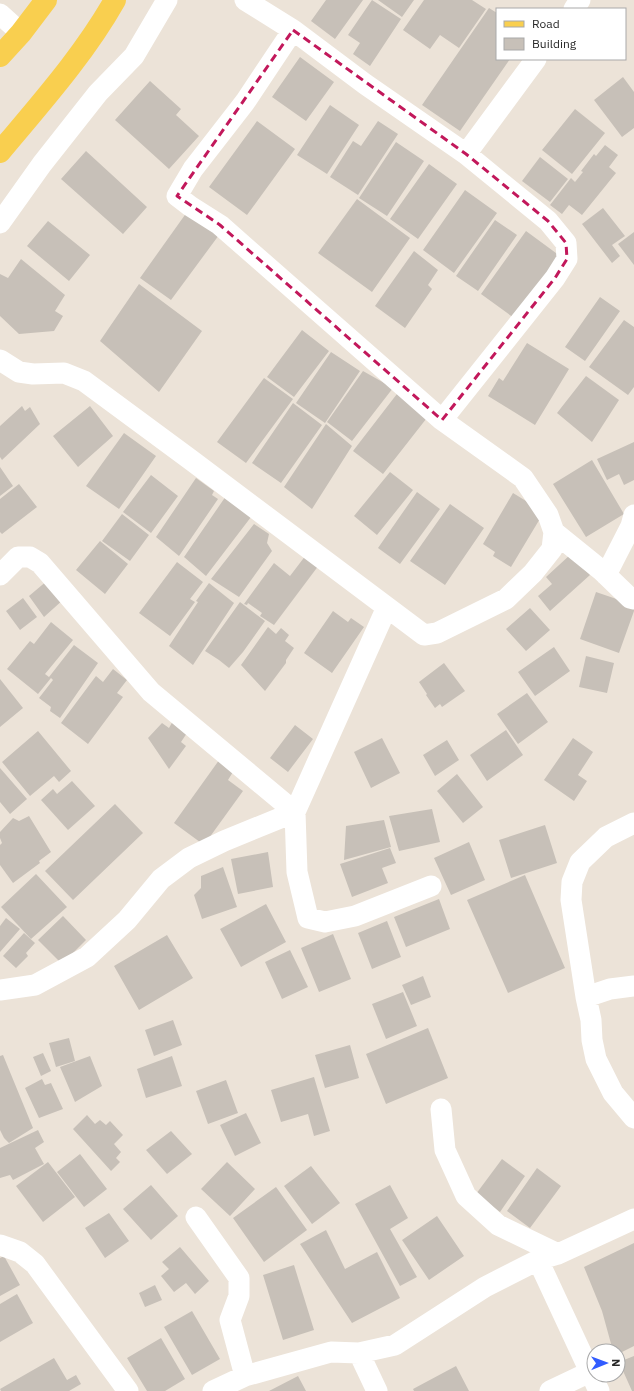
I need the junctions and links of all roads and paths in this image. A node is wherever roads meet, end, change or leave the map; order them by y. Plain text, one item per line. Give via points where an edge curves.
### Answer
1 (46, 0) edge
2 (115, 0) edge
3 (167, 0) edge
4 (245, 0) edge
5 (0, 14) edge
6 (293, 30) junction
7 (21, 33) junction
8 (0, 56) edge
9 (535, 60) edge
10 (0, 152) edge
11 (466, 154) junction
12 (0, 224) edge
13 (0, 360) edge
14 (442, 420) junction
15 (634, 515) edge
16 (554, 532) junction
17 (0, 575) edge
18 (606, 575) junction
19 (634, 599) edge
20 (387, 607) junction
21 (295, 812) junction
22 (634, 823) edge
23 (431, 886) dead end
24 (634, 986) edge
25 (0, 990) edge
26 (586, 997) junction
27 (442, 1109) dead end
28 (634, 1118) edge
29 (196, 1217) dead end
30 (634, 1219) edge
31 (0, 1245) edge
32 (558, 1254) junction
33 (538, 1260) junction
34 (359, 1352) junction
35 (586, 1363) edge
36 (586, 1374) edge
37 (245, 1376) junction
38 (128, 1391) edge
39 (213, 1391) edge
40 (377, 1391) edge
41 (550, 1391) edge

1 - 7 main road
2 - 10 main road via 104,21 55,86
3 - 12 street via 134,56 98,93 42,164
4 - 6 street
5 - 7 street
6 - 11 street
6 - 14 street via 245,102 193,169 177,196 220,225
7 - 8 main road
9 - 11 street
11 - 14 street via 548,221 566,243 567,258 555,278
13 - 20 street via 19,372 64,373 84,382
14 - 16 street via 523,478 548,515
15 - 18 street
16 - 18 street
16 - 20 street via 552,549 533,573 506,599 437,633 424,635
17 - 21 street via 18,557 30,557 40,562 151,692
18 - 19 street
20 - 21 street
21 - 23 street via 297,872 308,918 325,922 354,916
21 - 25 street via 189,858 161,879 128,920 86,957 36,985
22 - 26 street via 606,837 580,862 572,882 570,900
24 - 26 street via 610,989
26 - 28 street via 596,1059 613,1093
27 - 32 street via 445,1150 466,1196 498,1225
29 - 37 street via 239,1278 239,1296 230,1320
30 - 32 street
31 - 38 street via 20,1252 35,1264
32 - 33 street
33 - 34 street via 485,1287 395,1345
33 - 35 street
34 - 37 street via 331,1352
34 - 40 street
36 - 41 street
37 - 39 street

